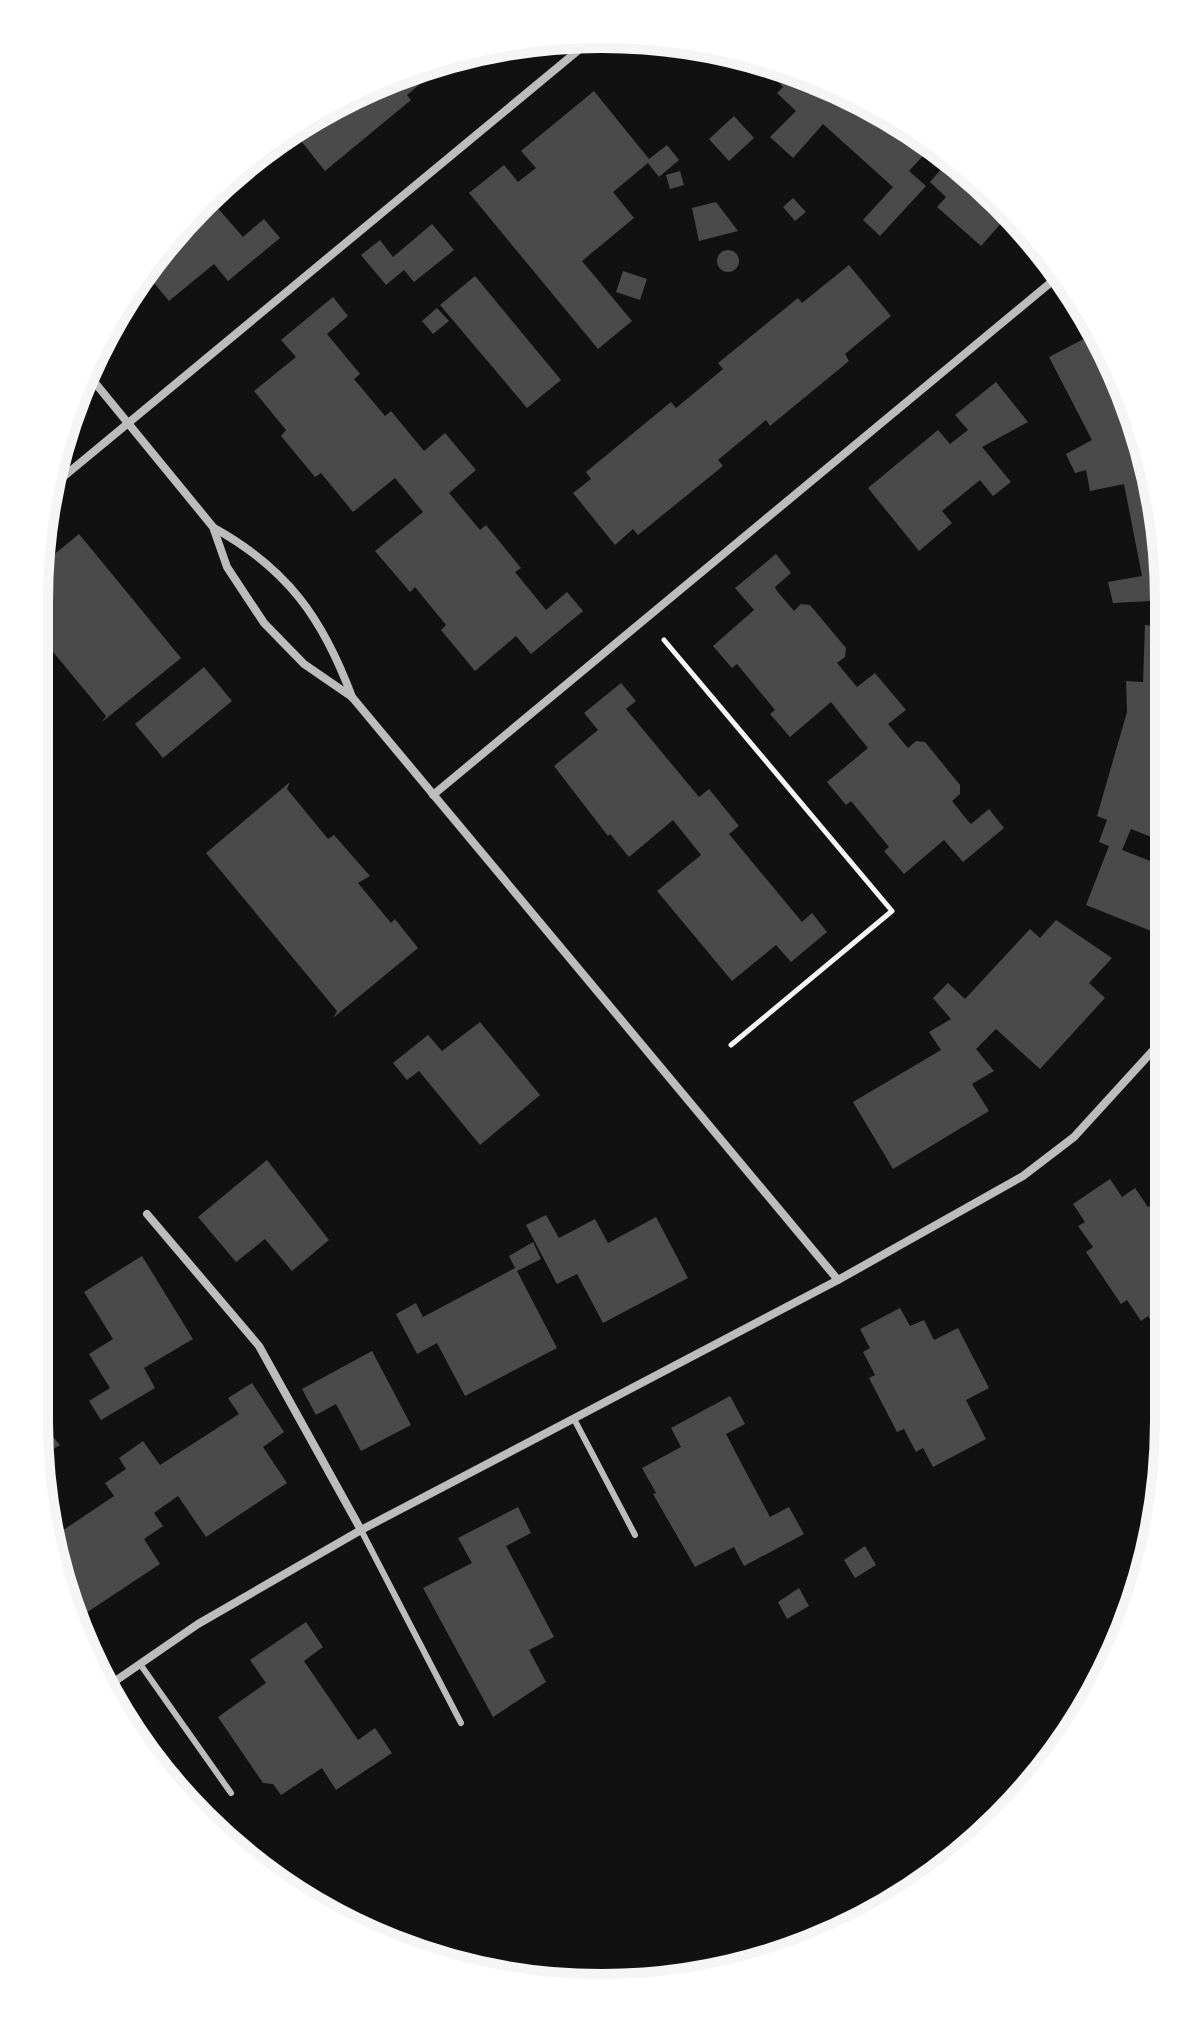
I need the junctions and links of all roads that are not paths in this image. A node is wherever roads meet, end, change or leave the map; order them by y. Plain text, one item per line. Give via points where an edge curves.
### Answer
1 (580, 49) edge
2 (1053, 281) edge
3 (94, 381) edge
4 (128, 423) junction
5 (63, 477) edge
6 (213, 527) junction
7 (352, 697) junction
8 (433, 795) junction
9 (1155, 1048) edge
10 (147, 1214) dead end
11 (838, 1280) junction
12 (574, 1419) junction
13 (361, 1530) junction
14 (635, 1535) dead end
15 (140, 1664) junction
16 (114, 1682) edge
17 (461, 1723) dead end
18 (231, 1793) dead end

1 - 4 street
2 - 8 street
3 - 4 street
4 - 5 street
4 - 6 street
6 - 7 street via 227,567 264,623 304,664
6 - 7 street via 275,568 299,595 335,651
7 - 8 street
8 - 11 street
9 - 11 street via 1074,1137 1023,1176
10 - 13 street via 259,1346
11 - 12 street
12 - 13 street
12 - 14 lane
13 - 15 street via 198,1624
13 - 17 lane
15 - 16 street
15 - 18 lane

